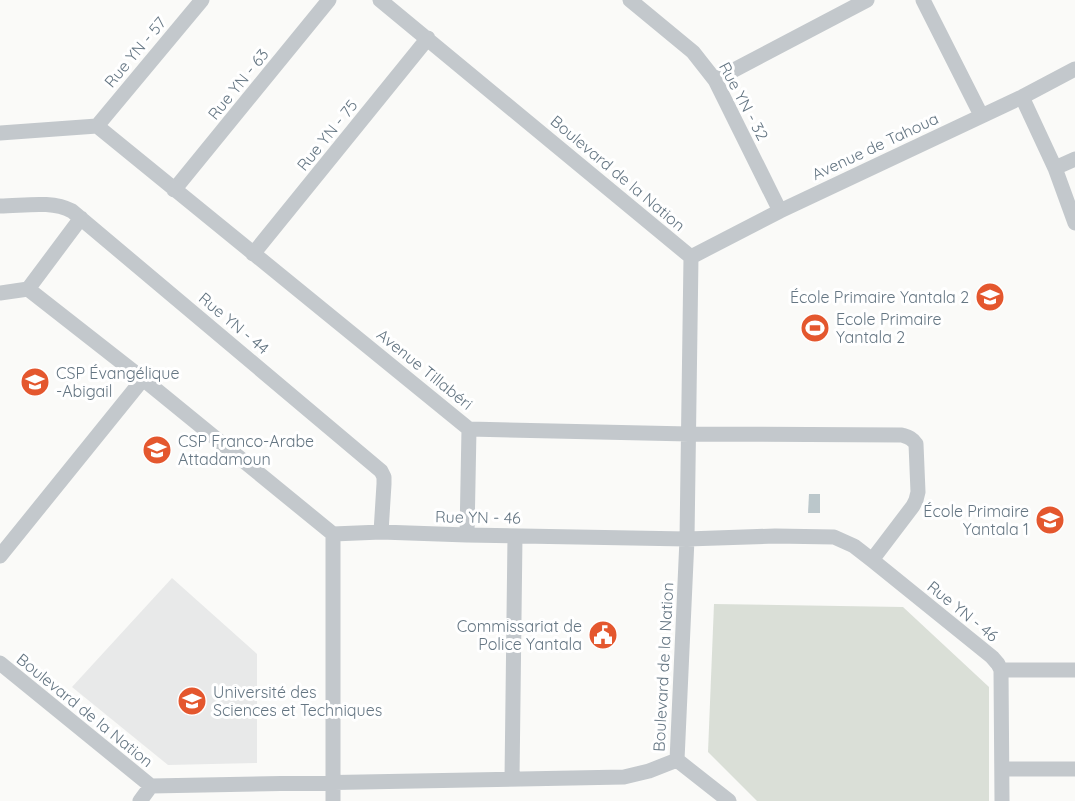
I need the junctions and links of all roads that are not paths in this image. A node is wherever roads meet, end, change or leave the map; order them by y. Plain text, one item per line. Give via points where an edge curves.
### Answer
1 (202, 0) edge
2 (329, 0) edge
3 (380, 0) edge
4 (630, 0) edge
5 (867, 0) edge
6 (923, 0) edge
7 (428, 38) junction
8 (1075, 69) edge
9 (715, 80) junction
10 (1022, 97) junction
11 (981, 115) junction
12 (97, 126) junction
13 (0, 133) edge
14 (1075, 159) edge
15 (1055, 168) junction
16 (174, 190) junction
17 (0, 206) edge
18 (780, 211) junction
19 (81, 218) junction
20 (1075, 223) edge
21 (253, 254) junction
22 (691, 257) junction
23 (28, 289) junction
24 (0, 293) edge
25 (143, 379) junction
26 (469, 429) junction
27 (688, 434) junction
28 (381, 532) junction
29 (333, 534) junction
30 (467, 535) junction
31 (515, 536) junction
32 (687, 539) junction
33 (0, 556) edge
34 (872, 560) junction
35 (0, 663) edge
36 (1000, 667) junction
37 (1075, 670) edge
38 (677, 760) junction
39 (1002, 769) junction
40 (1075, 769) edge
41 (512, 779) junction
42 (333, 783) junction
43 (151, 786) junction
44 (140, 801) edge
45 (333, 801) edge
46 (729, 801) edge
47 (1002, 801) edge

1 - 12 street, Rue YN - 57
2 - 16 street, Rue YN - 63
3 - 7 street, Boulevard de la Nation
4 - 9 street, Rue YN - 32 via 693,52
5 - 9 street
6 - 11 street
7 - 21 street, Rue YN - 75
7 - 22 street, Boulevard de la Nation
8 - 10 street, Avenue de Tahoua
9 - 18 street, Rue YN - 32
10 - 11 street, Avenue de Tahoua
10 - 15 street
11 - 18 street, Avenue de Tahoua
12 - 13 street
12 - 16 street, Avenue Tillabéri
14 - 15 street
15 - 20 street
16 - 21 street, Avenue Tillabéri
17 - 19 street, Rue YN - 44 via 55,205
18 - 22 street, Avenue de Tahoua
19 - 23 street
19 - 28 street, Rue YN - 44 via 381,471
21 - 26 street, Avenue Tillabéri
22 - 27 street, Boulevard de la Nation
23 - 24 street
23 - 25 street
25 - 29 street
25 - 33 street
26 - 27 street, Avenue Tillabéri
26 - 30 street
27 - 32 street, Boulevard de la Nation
27 - 34 street, Avenue Tillabéri via 902,435 912,439 916,444 918,492 913,506
28 - 29 street, Rue YN - 46
28 - 30 street, Rue YN - 46
29 - 42 street
30 - 31 street, Rue YN - 46
31 - 32 street, Rue YN - 46
31 - 41 street
32 - 34 street, Rue YN - 46 via 834,537
32 - 38 street, Boulevard de la Nation
34 - 36 street, Rue YN - 46
35 - 43 street, Boulevard de la Nation
36 - 37 street
36 - 39 street
38 - 41 street, Boulevard de la Nation via 624,777
38 - 46 street
39 - 40 street
39 - 47 street
41 - 42 street, Boulevard de la Nation
42 - 43 street, Boulevard de la Nation
42 - 45 street
43 - 44 street

